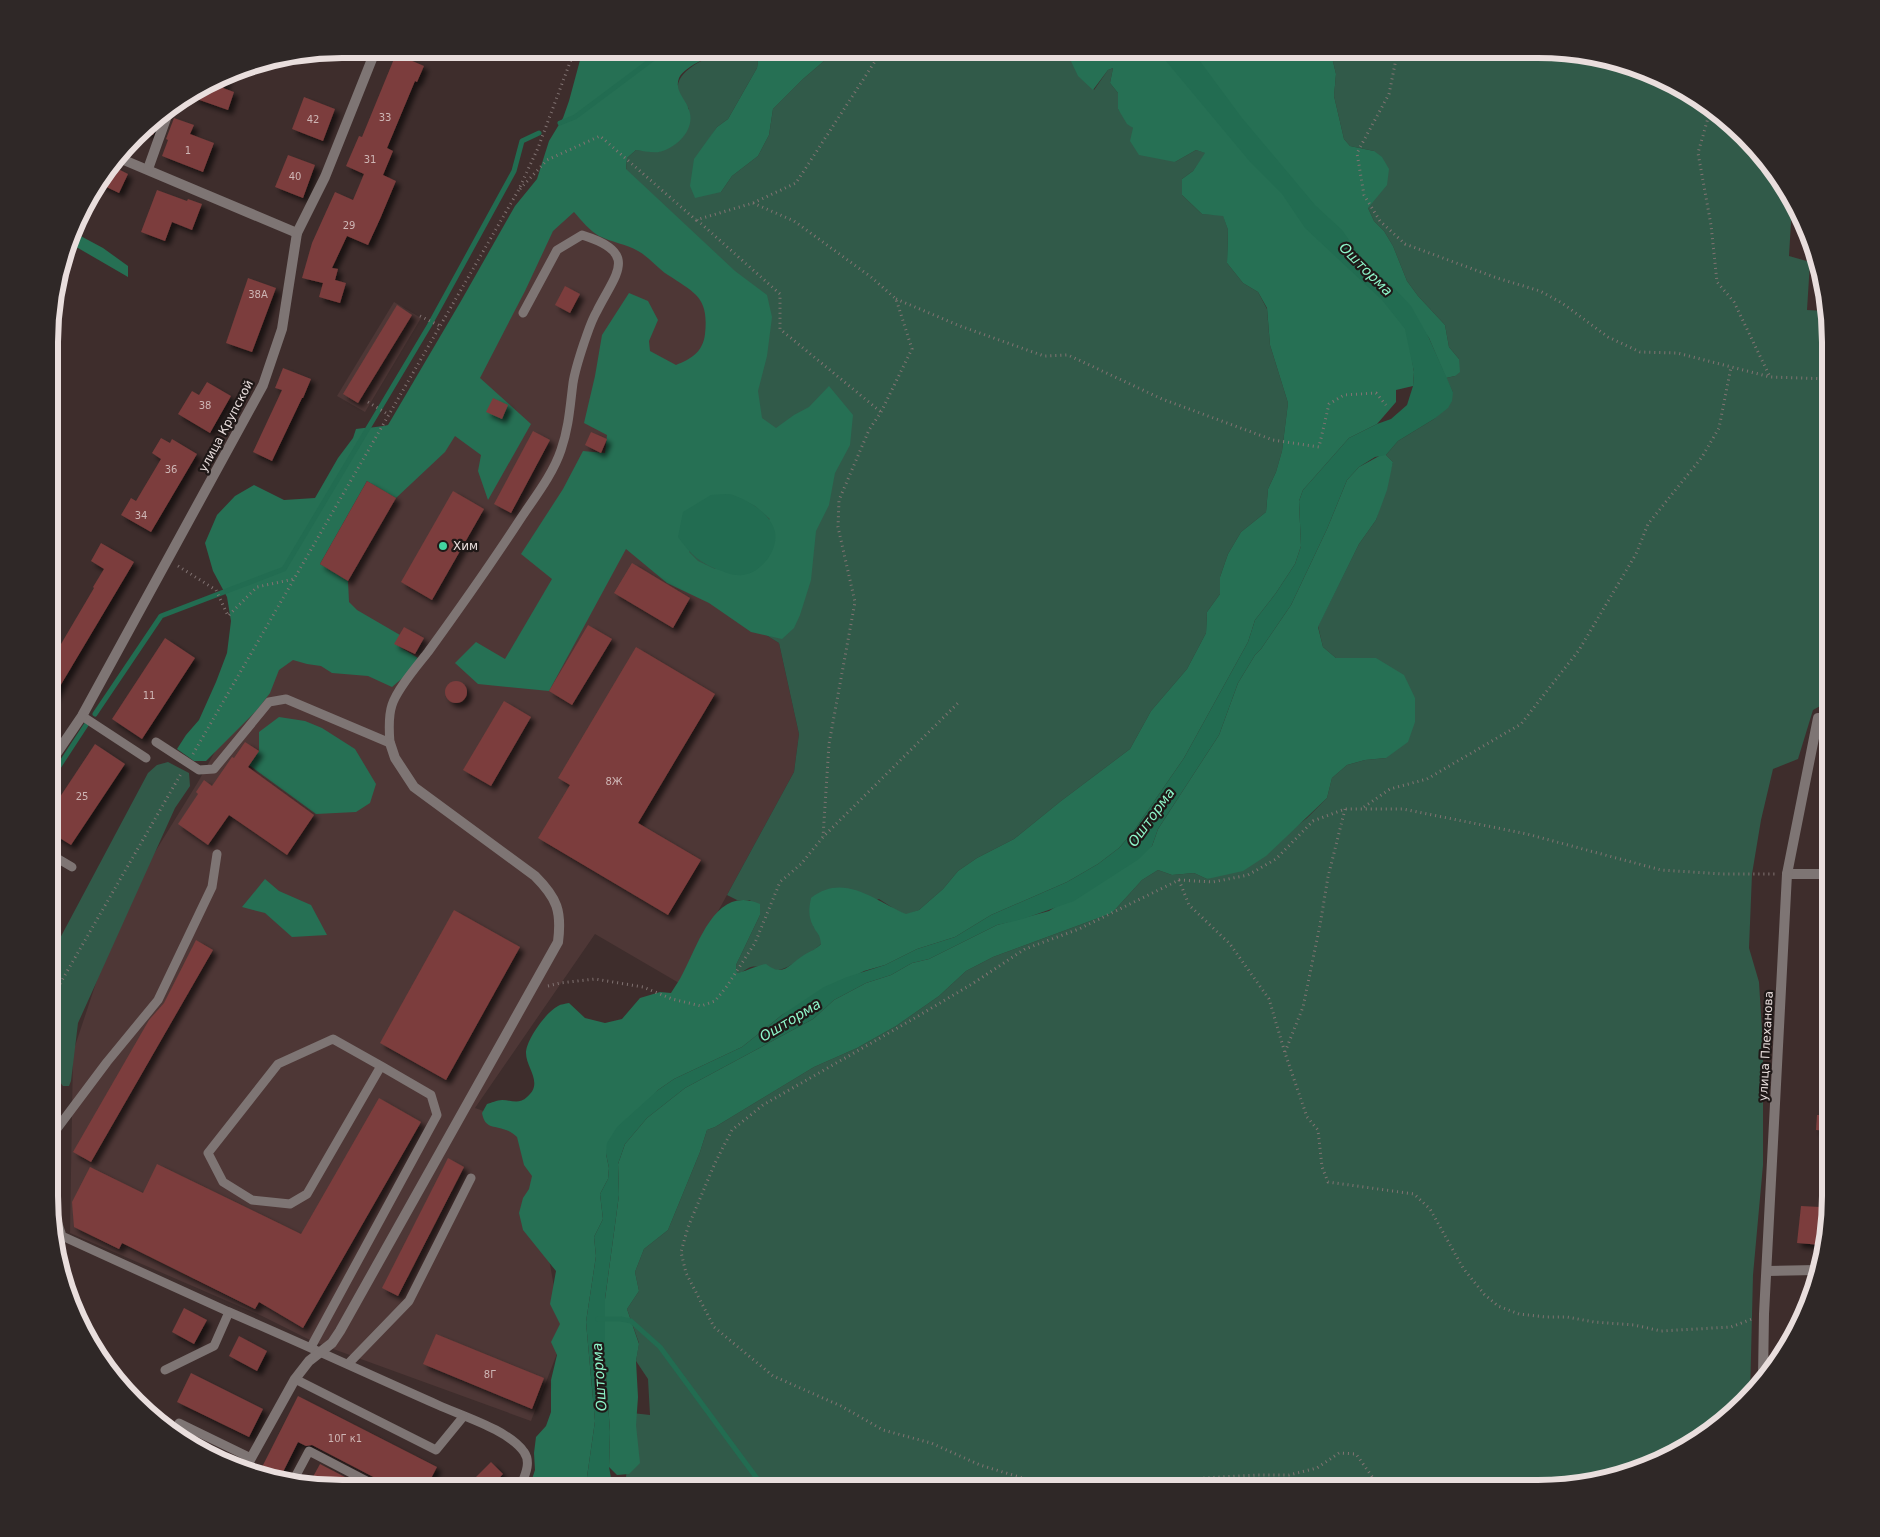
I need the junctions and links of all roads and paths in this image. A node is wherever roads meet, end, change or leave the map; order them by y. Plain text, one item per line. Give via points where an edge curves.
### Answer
1 (372, 58) edge
2 (572, 58) edge
3 (877, 58) edge
4 (1396, 58) edge
5 (1709, 115) edge
6 (166, 118) edge
7 (123, 160) edge
8 (148, 169) junction
9 (518, 191) junction
10 (753, 203) junction
11 (696, 220) junction
12 (297, 233) junction
13 (896, 299) junction
14 (524, 313) dead end
15 (420, 316) dead end
16 (440, 326) junction
17 (1731, 367) junction
18 (1770, 378) junction
19 (1822, 379) edge
20 (368, 402) dead end
21 (1386, 405) dead end
22 (881, 412) junction
23 (389, 415) junction
24 (168, 559) junction
25 (295, 579) junction
26 (958, 703) dead end
27 (82, 716) junction
28 (1818, 718) dead end
29 (156, 742) dead end
30 (390, 743) junction
31 (57, 753) edge
32 (146, 758) dead end
33 (188, 763) junction
34 (1364, 808) junction
35 (1345, 809) junction
36 (823, 837) junction
37 (217, 854) dead end
38 (57, 858) edge
39 (72, 867) dead end
40 (1787, 874) junction
41 (1822, 874) edge
42 (1179, 880) junction
43 (57, 989) edge
44 (532, 991) junction
45 (1285, 1053) junction
46 (381, 1066) junction
47 (57, 1129) edge
48 (470, 1178) dead end
49 (60, 1229) edge
50 (1813, 1270) edge
51 (1767, 1271) junction
52 (229, 1312) junction
53 (1764, 1314) junction
54 (311, 1347) junction
55 (321, 1352) junction
56 (348, 1364) junction
57 (1763, 1369) edge
58 (165, 1370) dead end
59 (295, 1379) junction
60 (463, 1417) junction
61 (179, 1423) dead end
62 (251, 1458) junction
63 (248, 1463) edge
64 (296, 1476) edge
65 (365, 1480) edge
66 (523, 1480) edge
67 (1029, 1480) edge
68 (1196, 1480) edge
69 (1374, 1480) edge

1 - 12 street, улица Крупской via 325,177
2 - 9 path
3 - 10 path via 796,183
4 - 17 path via 1388,94 1357,153 1364,195 1380,221 1405,244 1540,291 1608,337 1640,352 1676,353
5 - 18 path via 1698,153 1717,282 1734,302
6 - 8 street
7 - 8 street
8 - 12 street
9 - 11 path via 547,160 600,136
9 - 16 path
10 - 11 path
10 - 13 path via 794,221
11 - 22 path via 780,294 780,329
12 - 24 street, улица Крупской via 282,329 263,385
13 - 21 path via 1044,356 1068,355 1162,399 1273,440 1319,447 1329,404 1344,395 1376,393
13 - 22 path via 912,349
14 - 30 lane via 557,250 568,242 582,235 595,239 616,255 620,264 618,273 596,312 580,357 561,451 547,479 392,705
15 - 16 path
16 - 23 path
17 - 18 path
17 - 34 path via 1719,428 1702,457 1648,524 1636,554 1579,650 1521,724 1427,779 1390,789
18 - 19 path
20 - 23 path
22 - 36 path via 869,430 839,500 838,527 855,602 829,744
23 - 25 path
24 - 25 path via 216,590 228,616 256,587
24 - 27 street, улица Крупской
25 - 33 path
26 - 36 path
27 - 31 street, улица Крупской
27 - 32 lane
28 - 40 street, улица Плеханова
29 - 33 lane
30 - 33 lane via 286,699 270,702 214,769 199,770
30 - 44 street via 395,758 414,787 536,876 554,896 560,927 558,942
33 - 43 path
34 - 35 path
34 - 40 path via 1403,809 1527,834 1661,870
35 - 42 path via 1313,821 1276,859 1248,875 1213,882
35 - 45 path via 1328,877 1303,1007
36 - 44 path via 780,882 755,944 715,1001 701,1006 643,987 595,979 560,983
37 - 47 lane via 212,887 158,1000
38 - 39 lane
40 - 41 street
40 - 51 street, улица Плеханова
42 - 45 path via 1189,905 1230,944 1269,999
42 - 67 path via 1079,929 1024,949 972,984 763,1105 732,1130 715,1162 681,1252 686,1273 714,1327 773,1376 841,1406 883,1430 931,1443 980,1465
44 - 55 street via 340,1331
45 - 53 path via 1307,1117 1318,1130 1322,1167 1328,1182 1414,1194 1430,1209 1463,1268 1498,1306 1519,1314 1634,1325 1660,1331 1731,1327
46 - 46 lane via 308,1194 290,1204 252,1200 222,1182 208,1153 278,1064 333,1039
46 - 54 lane via 431,1095 437,1116
48 - 56 lane via 409,1301
49 - 52 lane via 62,1236
50 - 51 street
51 - 53 street, улица Плеханова
52 - 54 lane
52 - 58 lane via 214,1346
53 - 57 street, улица Плеханова
54 - 55 lane
55 - 56 lane
55 - 59 street
56 - 60 lane
59 - 60 lane via 436,1450
59 - 62 street
60 - 66 lane via 495,1429 515,1442 525,1453 528,1464
61 - 62 lane
62 - 63 street
64 - 65 lane via 309,1450
68 - 69 path via 1289,1475 1317,1468 1339,1453 1356,1454

